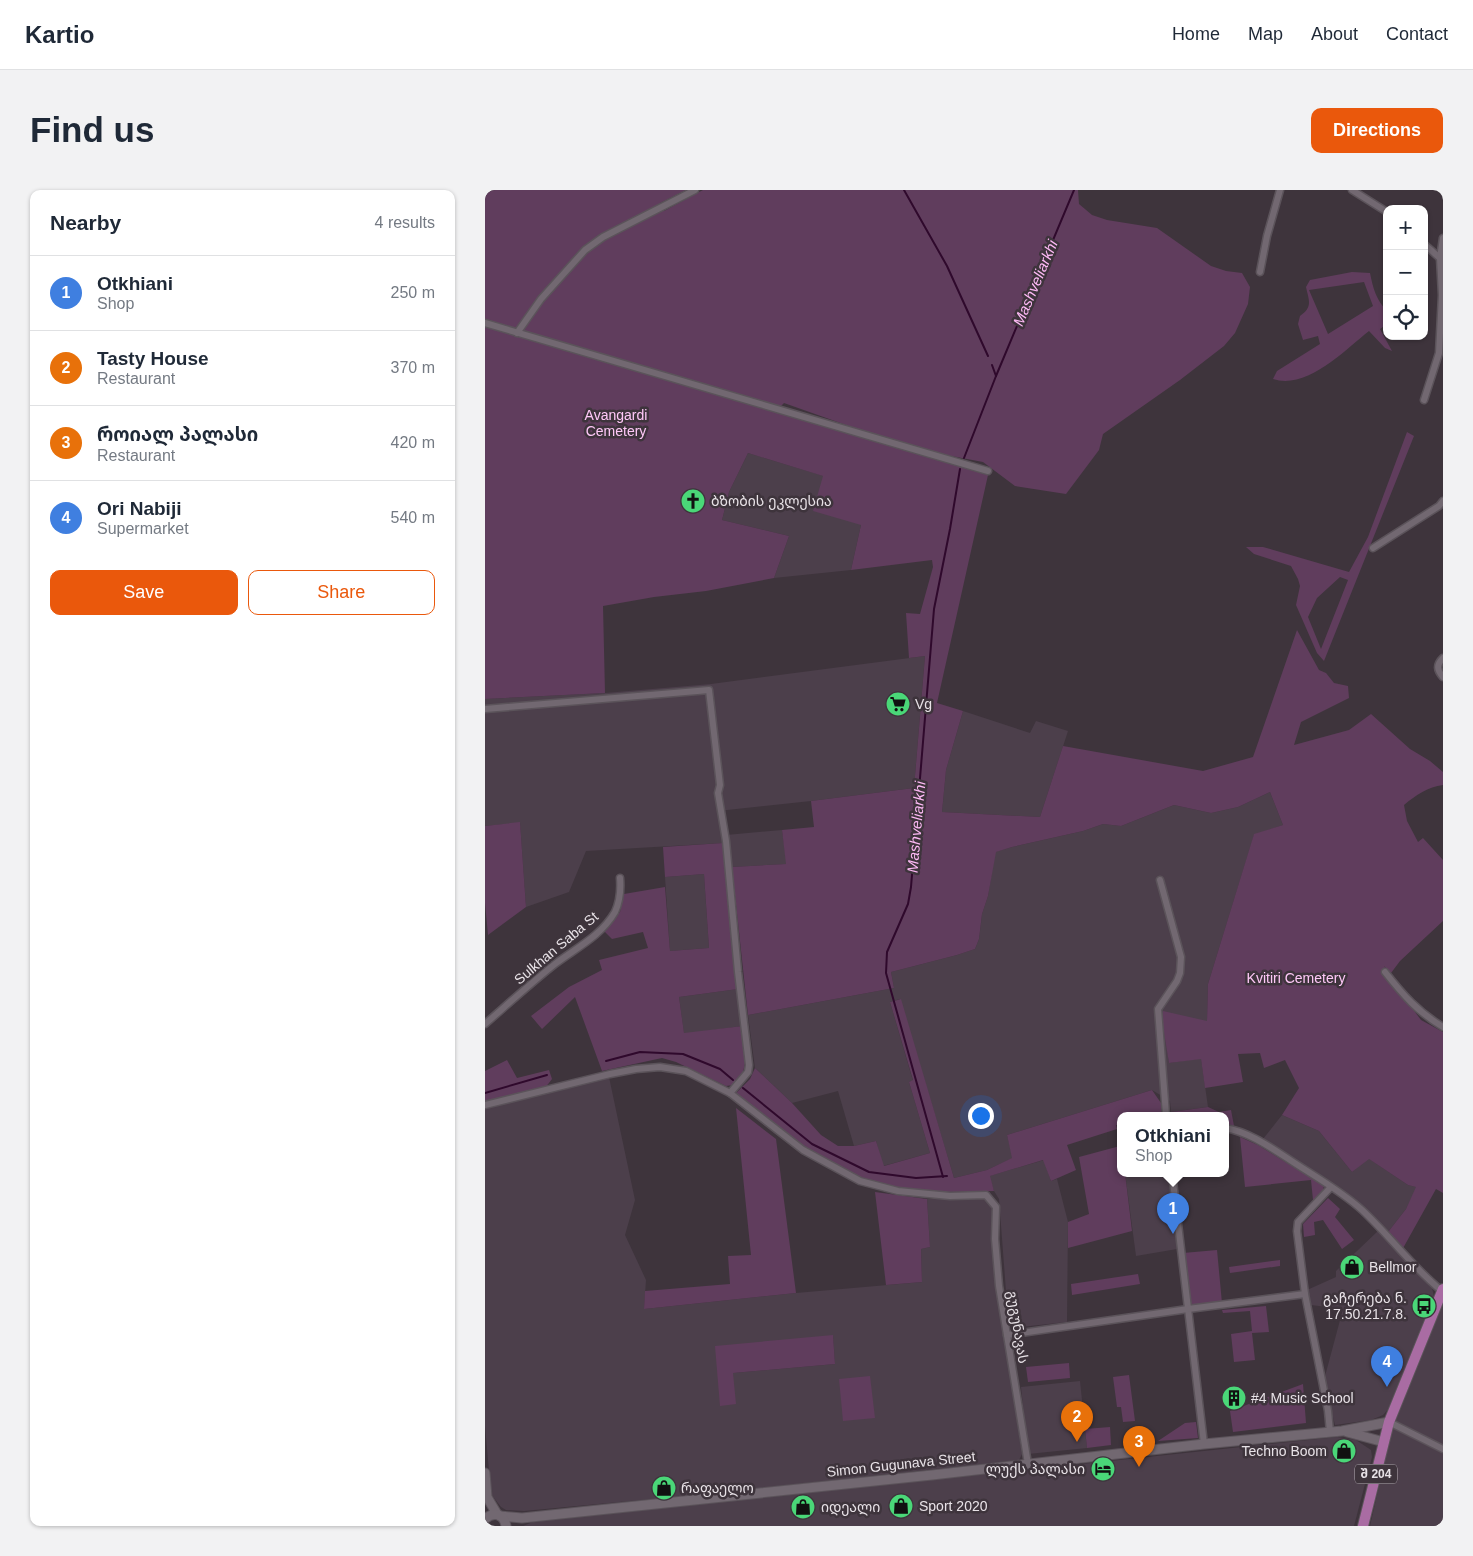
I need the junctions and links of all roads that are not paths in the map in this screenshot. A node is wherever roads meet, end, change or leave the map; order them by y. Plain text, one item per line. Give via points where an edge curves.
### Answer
1 (695, 190) edge
2 (1280, 190) edge
3 (1352, 190) edge
4 (1383, 209) edge
5 (1443, 238) edge
6 (1428, 248) edge
7 (1441, 260) edge
8 (1260, 272) dead end
9 (485, 323) edge
10 (517, 333) junction
11 (1424, 400) dead end
12 (988, 471) dead end
13 (1443, 501) edge
14 (1373, 548) dead end
15 (1443, 658) edge
16 (1443, 677) edge
17 (485, 709) edge
18 (620, 878) dead end
19 (1160, 880) dead end
20 (1385, 972) dead end
21 (485, 1024) edge
22 (1443, 1027) edge
23 (730, 1093) junction
24 (485, 1105) edge
25 (1166, 1112) edge
26 (1229, 1129) edge
27 (1172, 1177) edge
28 (1331, 1187) junction
29 (1443, 1290) edge
30 (1305, 1294) junction
31 (1188, 1309) junction
32 (1007, 1335) junction
33 (1389, 1422) junction
34 (1342, 1431) junction
35 (1330, 1432) junction
36 (1384, 1442) junction
37 (1204, 1444) junction
38 (1443, 1450) edge
39 (1028, 1464) junction
40 (485, 1473) edge
41 (499, 1515) junction
42 (485, 1518) edge
43 (522, 1518) junction
44 (506, 1526) edge
45 (511, 1526) edge
46 (1363, 1526) edge

1 - 10 street via 603,237 585,250 541,299
2 - 8 street
3 - 4 street
5 - 7 street
6 - 7 street
7 - 11 street via 1439,353
9 - 10 street
10 - 12 street
13 - 14 street
15 - 16 street via 1438,666
17 - 23 street via 709,690 749,1065 748,1072
18 - 21 street, Sulkhan Saba St via 621,894 615,911 601,929
19 - 25 street via 1181,957 1177,981 1158,1009
20 - 22 street via 1409,1001
23 - 24 street via 686,1071 660,1067 610,1074
23 - 32 street, გუგუნავას via 803,1150 859,1181 898,1191 950,1196 987,1195 996,1207 996,1249
26 - 28 street via 1269,1146
27 - 31 street
28 - 29 street via 1361,1209
28 - 30 street via 1299,1222 1297,1231
29 - 33 main road, შ 204
30 - 31 street
30 - 35 street
31 - 32 street
31 - 37 street
32 - 39 street, გუგუნავას
33 - 34 main road, Simon Gugunava Street
33 - 36 main road, შ 204
33 - 38 street
34 - 35 main road, Simon Gugunava Street
34 - 36 main road, Simon Gugunava Street
35 - 37 main road, Simon Gugunava Street
36 - 46 main road, შ 204
37 - 39 main road, Simon Gugunava Street
39 - 43 main road, Simon Gugunava Street
40 - 41 main road via 487,1497
41 - 42 main road
41 - 43 main road, Simon Gugunava Street
41 - 44 main road
43 - 45 main road, Simon Gugunava Street

